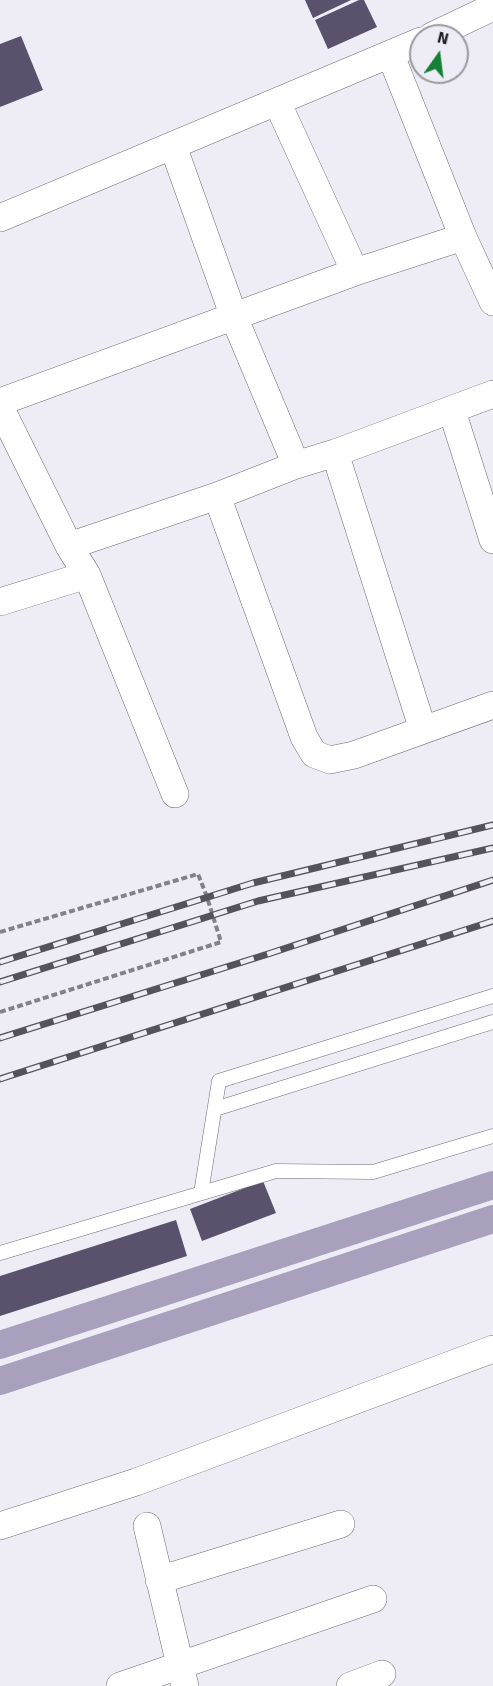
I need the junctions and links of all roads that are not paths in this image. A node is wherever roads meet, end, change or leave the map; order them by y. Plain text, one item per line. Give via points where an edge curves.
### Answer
1 (493, 7) edge
2 (457, 24) edge
3 (409, 47) edge
4 (391, 56) junction
5 (277, 102) junction
6 (173, 146) junction
7 (0, 218) edge
8 (463, 237) junction
9 (355, 272) junction
10 (493, 302) edge
11 (234, 317) junction
12 (493, 394) edge
13 (0, 402) edge
14 (0, 407) edge
15 (452, 411) junction
16 (335, 453) junction
17 (296, 465) junction
18 (217, 496) junction
19 (493, 540) edge
20 (69, 546) junction
21 (87, 575) junction
22 (0, 602) edge
23 (493, 705) edge
24 (423, 730) junction
25 (175, 794) dead end
26 (493, 996) edge
27 (493, 1022) edge
28 (215, 1109) junction
29 (493, 1136) edge
30 (201, 1194) junction
31 (0, 1253) edge
32 (493, 1350) edge
33 (341, 1524) dead end
34 (0, 1526) edge
35 (147, 1526) dead end
36 (159, 1580) junction
37 (373, 1599) dead end
38 (382, 1674) dead end
39 (182, 1676) edge
40 (120, 1686) edge
41 (350, 1686) edge

1 - 2 street
3 - 4 street
4 - 5 street
4 - 8 street
5 - 6 street
5 - 9 street
6 - 7 street
6 - 11 street
8 - 9 street
8 - 10 street
9 - 11 street
11 - 13 street
11 - 17 street
12 - 15 street
14 - 20 street
15 - 16 street
15 - 19 street
16 - 17 street
16 - 24 street
17 - 18 street
18 - 20 street
18 - 24 street via 304,736 314,754 330,760 354,755
20 - 21 street
21 - 22 street
21 - 25 street
23 - 24 street
26 - 28 lane via 219,1081
27 - 28 lane
28 - 30 lane
29 - 30 lane via 373,1172 276,1172
30 - 31 lane
32 - 34 street via 136,1482
33 - 36 street
35 - 36 street
36 - 39 street
37 - 39 street
38 - 41 street
39 - 40 street

